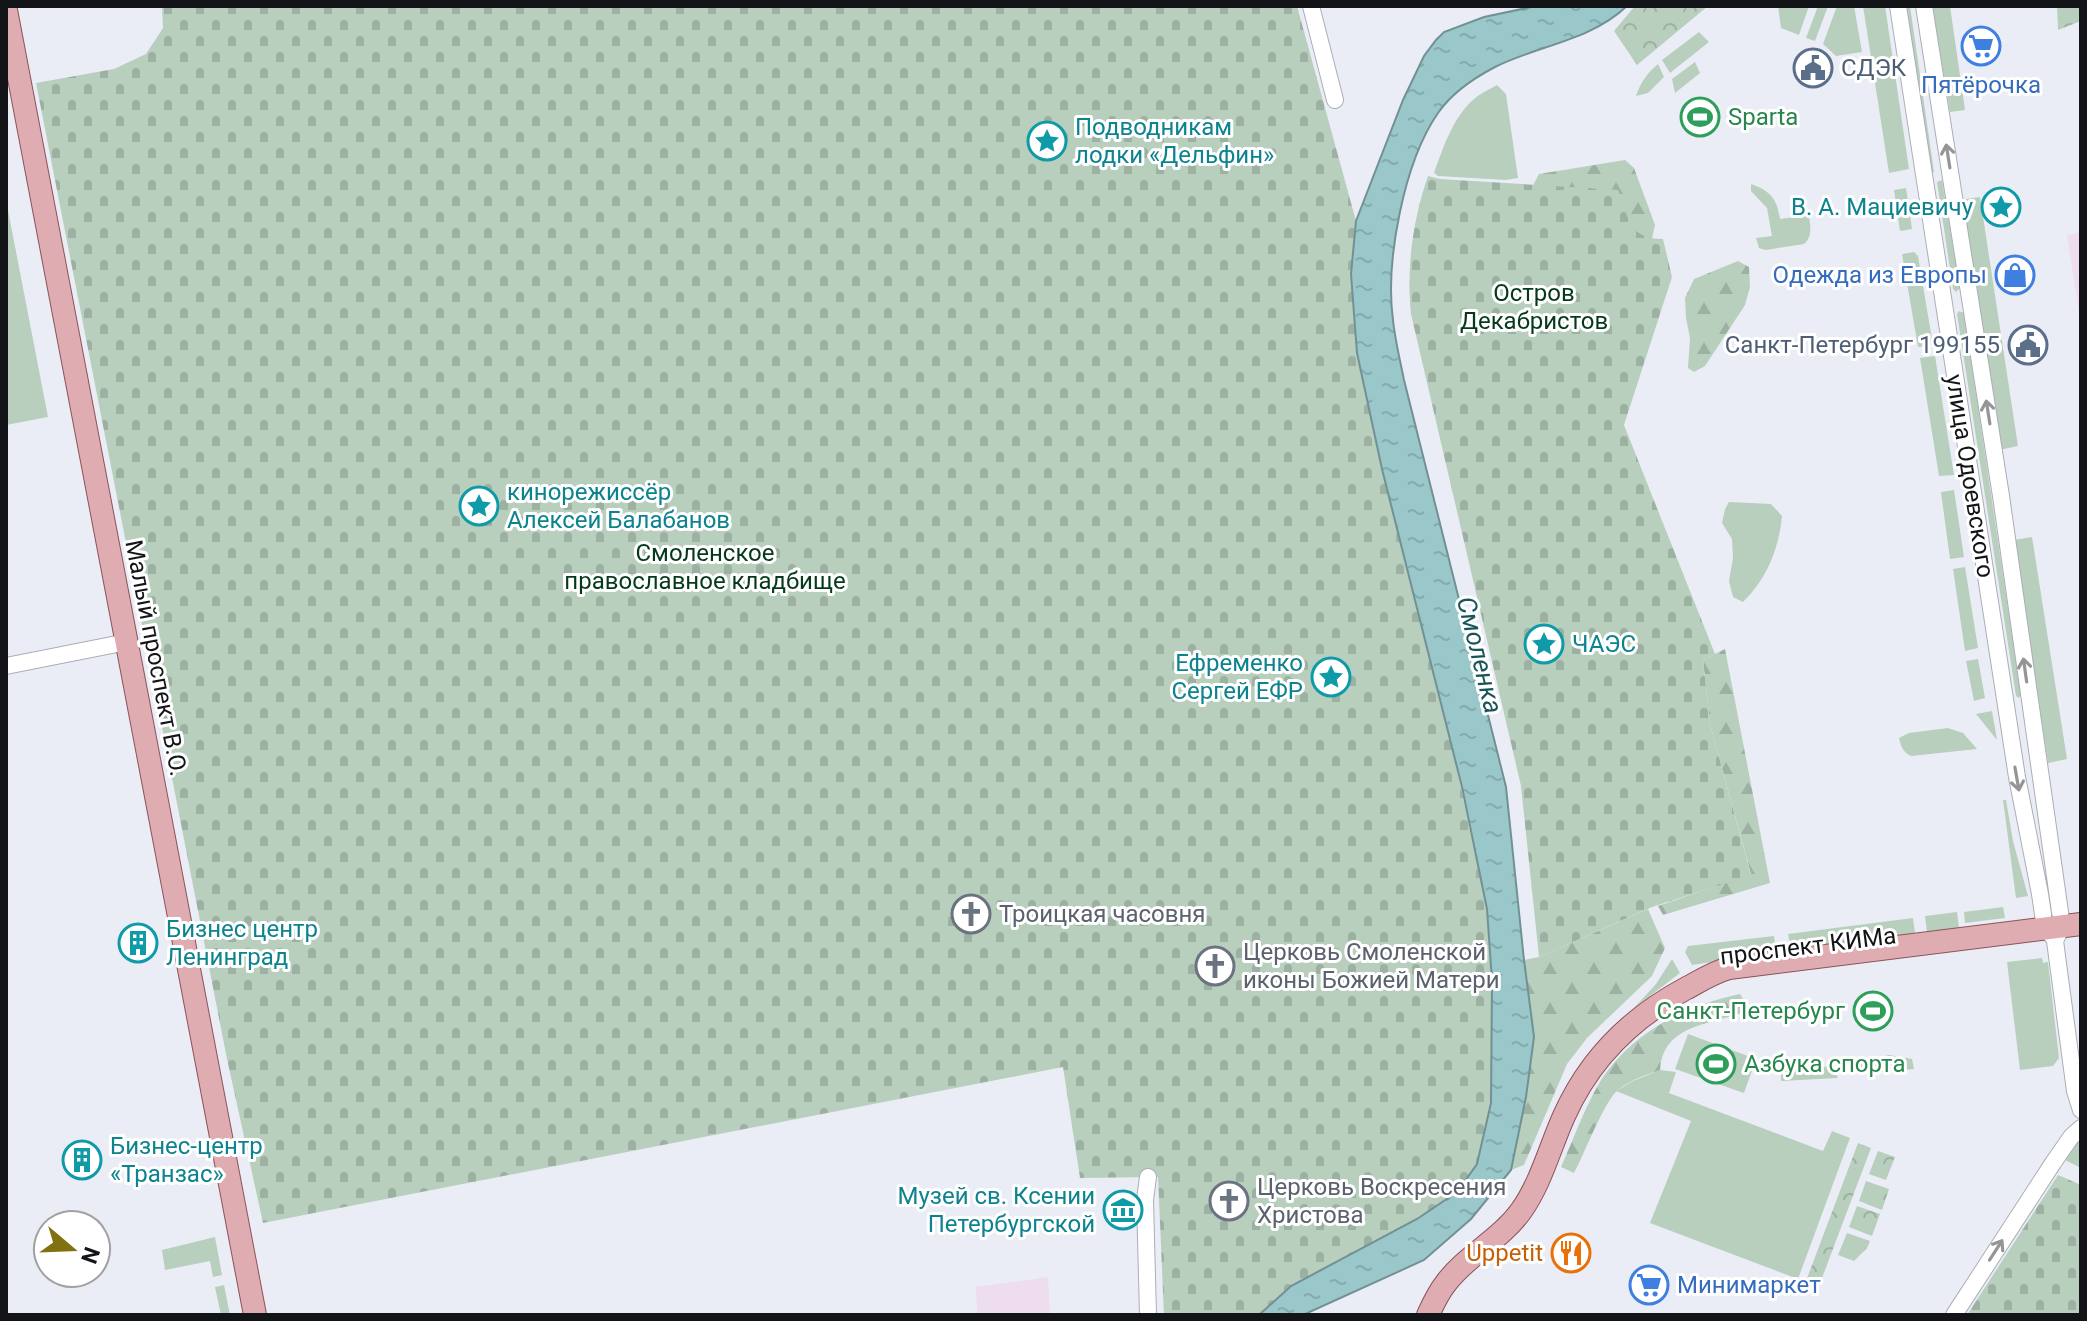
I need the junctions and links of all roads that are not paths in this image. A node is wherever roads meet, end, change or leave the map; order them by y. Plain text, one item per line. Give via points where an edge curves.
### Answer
1 (1311, 6) edge
2 (1898, 6) edge
3 (1924, 6) edge
4 (6, 10) edge
5 (6, 90) edge
6 (1335, 100) dead end
7 (1971, 298) junction
8 (1944, 303) junction
9 (120, 644) junction
10 (6, 666) edge
11 (2030, 705) junction
12 (2006, 708) junction
13 (2065, 931) edge
14 (2081, 1110) edge
15 (2081, 1128) edge
16 (1148, 1177) dead end
17 (242, 1315) edge
18 (255, 1315) edge
19 (1148, 1315) edge
20 (1428, 1315) edge
21 (1954, 1315) edge

1 - 6 street
2 - 8 street, улица Одоевского
7 -> 3 street, улица Одоевского
4 - 9 main road, Малый проспект В.О.
5 - 9 main road, Малый проспект В.О.
7 - 8 street
11 -> 7 street, улица Одоевского
8 - 12 street, улица Одоевского
9 - 10 street
9 - 17 main road, Малый проспект В.О.
9 - 18 main road, Малый проспект В.О.
11 - 12 street
11 - 13 street, улица Одоевского
12 -> 13 street, улица Одоевского
13 - 14 street, улица Одоевского via 2075,1091
13 - 20 main road, проспект КИМа via 1693,984 1644,1014 1601,1055 1573,1097 1524,1207 1446,1282
21 -> 15 street
16 - 19 street

